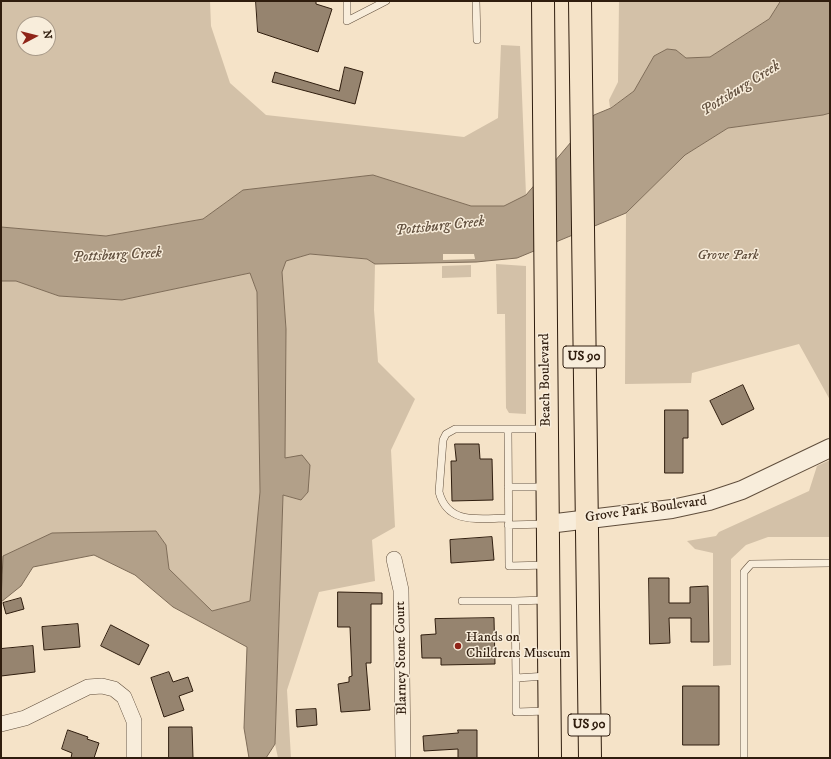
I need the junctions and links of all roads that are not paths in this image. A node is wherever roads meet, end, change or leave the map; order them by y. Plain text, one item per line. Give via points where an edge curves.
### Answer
1 (347, 1) edge
2 (386, 1) edge
3 (476, 1) edge
4 (543, 1) edge
5 (580, 1) edge
6 (477, 40) dead end
7 (546, 429) junction
8 (508, 430) junction
9 (830, 448) edge
10 (508, 487) junction
11 (547, 487) junction
12 (587, 519) junction
13 (508, 522) junction
14 (548, 524) junction
15 (394, 558) dead end
16 (830, 562) edge
17 (548, 565) junction
18 (548, 600) junction
19 (462, 601) dead end
20 (515, 601) junction
21 (549, 676) junction
22 (516, 678) junction
23 (550, 711) junction
24 (1, 724) edge
25 (134, 758) edge
26 (403, 758) edge
27 (550, 758) edge
28 (590, 758) edge
29 (744, 758) edge

1 - 2 lane via 347,21
3 - 6 lane
4 - 7 highway, Beach Boulevard / US 90
5 - 12 highway, US 90
7 - 8 lane
7 - 11 highway, Beach Boulevard / US 90
8 - 10 lane
8 - 13 lane via 455,429 446,434 442,440 439,492 446,507 460,518
9 - 12 street, Grove Park Boulevard via 723,498 672,509
10 - 11 lane
10 - 13 lane
11 - 14 highway, Beach Boulevard / US 90
12 - 14 street, Grove Park Boulevard
12 - 28 highway, US 90
13 - 14 lane
13 - 17 lane via 509,566
14 - 17 highway, Beach Boulevard / US 90
15 - 26 street, Blarney Stone Court via 401,590
16 - 29 lane via 751,564 744,572
17 - 18 highway, Beach Boulevard / US 90
18 - 20 lane
18 - 21 highway, Beach Boulevard / US 90
19 - 20 lane
20 - 22 lane
21 - 22 lane
21 - 23 highway, Beach Boulevard / US 90
22 - 23 lane via 516,712
23 - 27 highway, Beach Boulevard / US 90
24 - 25 street via 26,718 88,687 102,686 114,689 124,697 134,721

